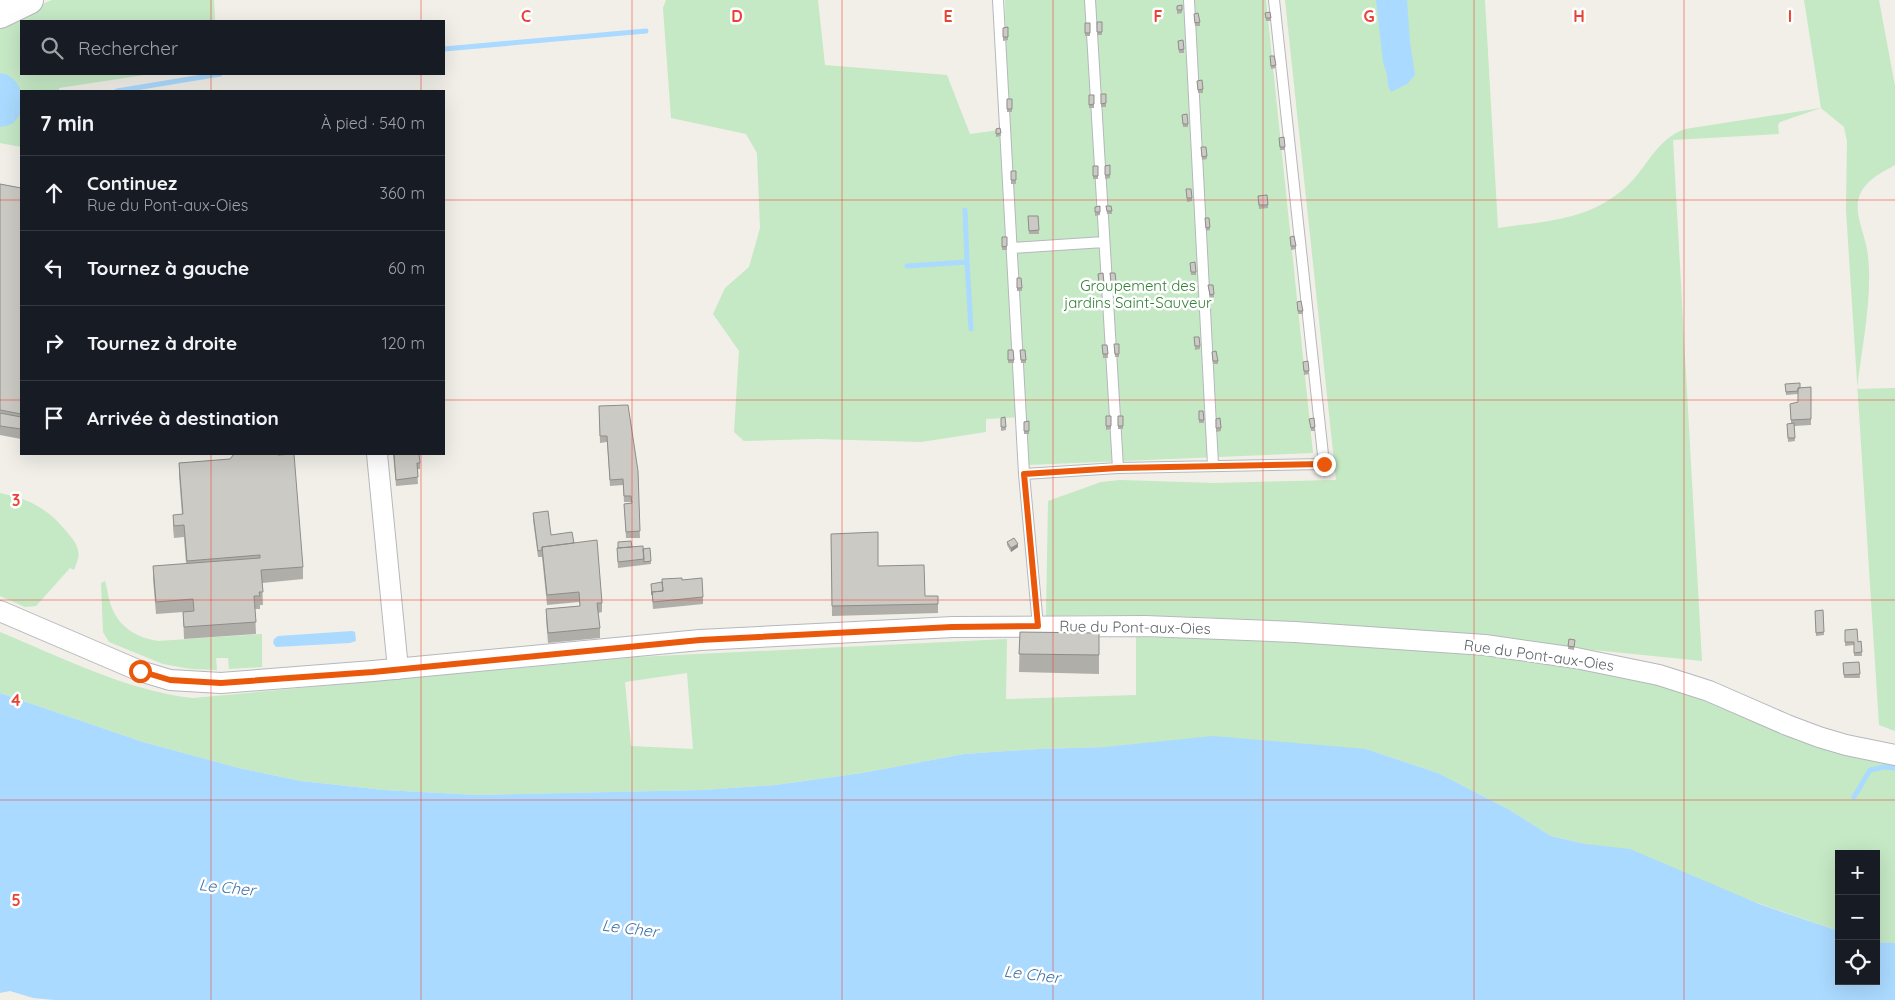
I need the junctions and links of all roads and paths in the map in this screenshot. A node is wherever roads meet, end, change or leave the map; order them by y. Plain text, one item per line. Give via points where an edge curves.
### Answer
1 (29, 0) edge
2 (998, 0) edge
3 (1090, 0) edge
4 (1189, 0) edge
5 (1274, 0) edge
6 (0, 14) edge
7 (1104, 242) junction
8 (1011, 248) junction
9 (377, 455) edge
10 (1213, 465) junction
11 (1118, 468) junction
12 (1024, 474) junction
13 (0, 611) edge
14 (1038, 626) junction
15 (398, 669) junction
16 (1887, 753) edge

1 - 6 main road
2 - 8 lane
3 - 7 lane
4 - 10 lane
5 - 10 lane via 1324,464
7 - 8 lane
7 - 11 lane
8 - 12 lane
9 - 15 street
10 - 11 lane
11 - 12 lane
12 - 14 lane
13 - 15 street, Rue du Pont-aux-Oies via 140,671 170,680 221,683
14 - 15 street, Rue du Pont-aux-Oies via 952,627 700,640
14 - 16 street, Rue du Pont-aux-Oies via 1296,632 1485,646 1576,658 1660,675 1709,691 1819,737

